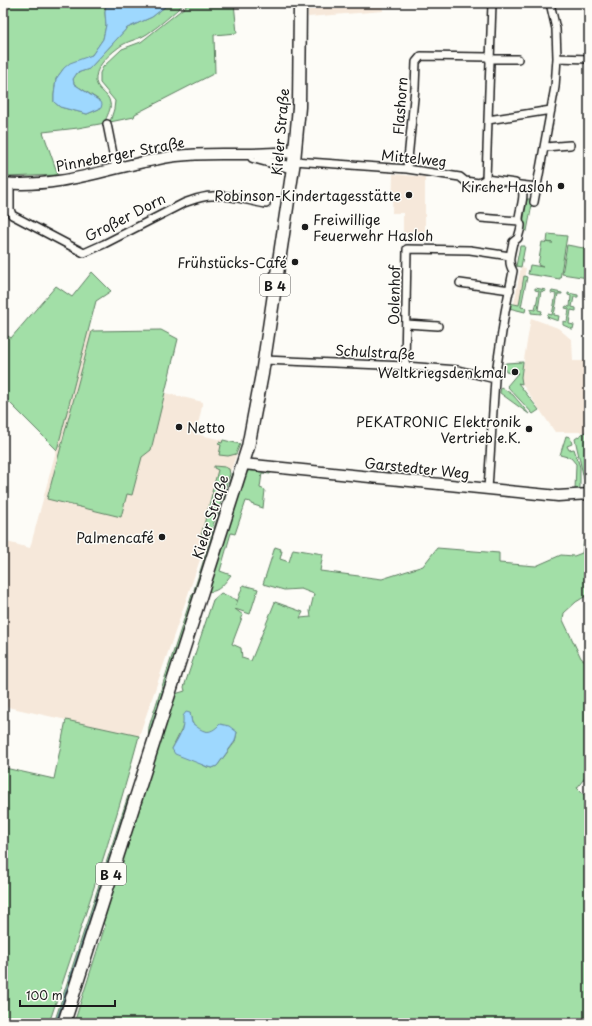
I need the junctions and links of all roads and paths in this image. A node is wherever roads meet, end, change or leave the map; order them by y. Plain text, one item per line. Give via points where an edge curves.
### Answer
1 (300, 3) edge
2 (492, 3) edge
3 (550, 3) edge
4 (489, 58) junction
5 (557, 58) junction
6 (518, 59) dead end
7 (589, 59) edge
8 (551, 110) junction
9 (488, 120) junction
10 (107, 124) dead end
11 (570, 144) dead end
12 (545, 146) junction
13 (243, 154) junction
14 (294, 160) junction
15 (116, 169) junction
16 (407, 170) junction
17 (486, 179) junction
18 (6, 183) edge
19 (520, 185) junction
20 (536, 187) junction
21 (523, 194) junction
22 (266, 204) dead end
23 (481, 218) dead end
24 (519, 221) junction
25 (510, 256) junction
26 (460, 283) dead end
27 (510, 290) junction
28 (406, 324) junction
29 (438, 326) dead end
30 (264, 360) junction
31 (405, 366) junction
32 (495, 379) junction
33 (243, 464) junction
34 (488, 489) junction
35 (589, 494) edge
36 (64, 1023) edge

1 - 14 main road, Kieler Straße / B 4 via 299,104
2 - 4 street
3 - 5 street via 556,29
4 - 6 street
4 - 9 street
4 - 16 street, Flashorn via 421,56 416,62
5 - 7 street
5 - 8 street
8 - 9 street
8 - 12 street
9 - 17 street
10 - 15 street
11 - 12 street
12 - 20 street
13 - 14 main road, Pinneberger Straße
13 - 14 main road, Pinneberger Straße
13 - 15 main road, Pinneberger Straße via 199,153
14 - 16 street, Mittelweg
14 - 30 main road, Kieler Straße / B 4
15 - 18 main road, Pinneberger Straße via 47,183
16 - 17 street, Mittelweg via 460,177 465,181 479,183
17 - 19 street, Mittelweg
18 - 22 street, Großer Dorn via 12,215 84,253 184,202 211,196 226,196
19 - 20 street, Mittelweg
19 - 21 street
20 - 21 street via 534,200
21 - 24 street
23 - 24 street
24 - 25 street via 521,225 518,238 513,242
25 - 27 street via 509,265 513,271
25 - 28 street, Oolenhof via 470,250 407,249
26 - 27 street
27 - 32 street
28 - 29 street
28 - 31 street, Oolenhof
30 - 31 street, Schulstraße
30 - 33 main road, Kieler Straße / B 4
31 - 32 street, Schulstraße via 458,370
32 - 34 street
33 - 34 main road, Garstedter Weg
33 - 36 main road, Kieler Straße / B 4
34 - 35 main road, Garstedter Weg via 558,496

